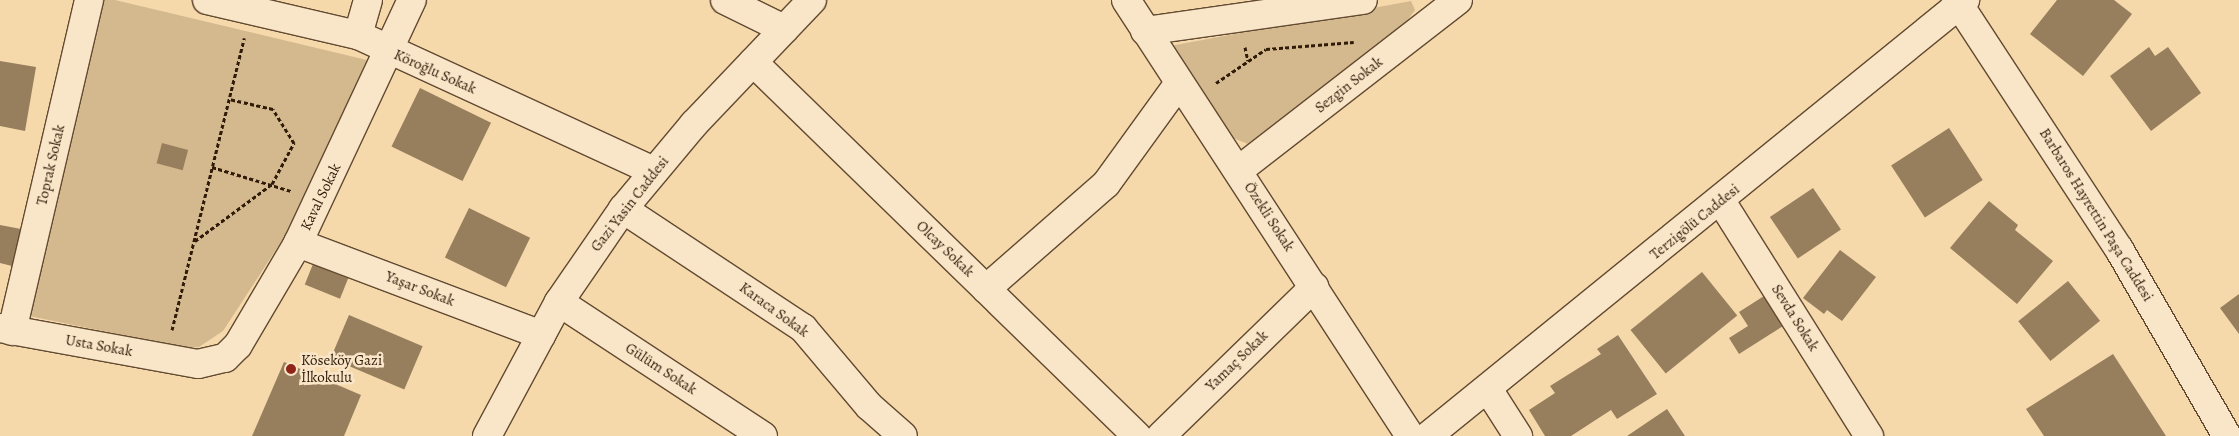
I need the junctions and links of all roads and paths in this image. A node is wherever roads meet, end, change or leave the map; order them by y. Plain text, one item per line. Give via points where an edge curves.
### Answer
1 (89, 0) edge
2 (207, 0) edge
3 (368, 0) edge
4 (412, 0) edge
5 (725, 0) edge
6 (812, 0) edge
7 (1126, 0) edge
8 (1363, 0) edge
9 (1458, 0) edge
10 (1960, 2) edge
11 (251, 10) junction
12 (784, 29) junction
13 (1145, 30) junction
14 (358, 35) junction
15 (1362, 41) dead end
16 (391, 52) junction
17 (753, 62) junction
18 (1180, 82) junction
19 (1210, 87) dead end
20 (229, 99) junction
21 (212, 167) junction
22 (1239, 170) junction
23 (654, 171) junction
24 (272, 184) junction
25 (319, 201) junction
26 (1721, 201) junction
27 (623, 209) junction
28 (194, 241) junction
29 (298, 243) junction
30 (1314, 287) junction
31 (986, 289) junction
32 (559, 302) junction
33 (6, 330) edge
34 (541, 335) junction
35 (165, 358) junction
36 (198, 364) joint
37 (1488, 389) junction
38 (498, 432) edge
39 (763, 436) edge
40 (903, 436) edge
41 (1137, 436) edge
42 (1161, 436) edge
43 (1410, 436) edge
44 (1428, 436) edge
45 (1518, 436) edge
46 (1869, 436) edge
47 (2226, 436) edge

1 - 33 street, Toprak Sokak
2 - 11 street, Köroğlu Sokak
3 - 14 street
4 - 16 street, Kaval Sokak
5 - 12 street
6 - 12 street, Gazi Yasin Caddesi
7 - 13 street, Özekli Sokak
8 - 13 street
9 - 22 street, Sezgin Sokak
10 - 26 street, Terzigölü Caddesi
10 - 47 street, Barbaros Hayrettin Paşa Caddesi via 2119,249
11 - 14 street, Köroğlu Sokak
11 - 20 path
12 - 17 street, Gazi Yasin Caddesi
13 - 18 street, Özekli Sokak
14 - 16 street, Köroğlu Sokak
15 - 19 path via 1266,49
16 - 23 street, Köroğlu Sokak
16 - 25 street, Kaval Sokak
17 - 23 street, Gazi Yasin Caddesi
17 - 31 street, Olcay Sokak
18 - 22 street, Özekli Sokak
18 - 31 street via 1106,184
20 - 21 path
20 - 24 path via 273,109 294,143
21 - 24 path
21 - 28 path
22 - 30 street, Özekli Sokak
23 - 27 street, Gazi Yasin Caddesi
24 - 25 path
24 - 28 path
25 - 29 street, Kaval Sokak
26 - 37 street, Terzigölü Caddesi
26 - 46 street, Sevda Sokak
27 - 32 street, Gazi Yasin Caddesi
27 - 40 street, Karaca Sokak via 803,328 869,406
28 - 35 path
29 - 34 street, Yaşar Sokak
29 - 36 street, Kaval Sokak via 238,345 225,358
30 - 42 street, Yamaç Sokak
30 - 43 street, Özekli Sokak
31 - 41 street, Olcay Sokak
32 - 34 street, Gazi Yasin Caddesi
32 - 39 street, Gülüm Sokak
33 - 35 street, Usta Sokak
34 - 38 street, Gazi Yasin Caddesi
35 - 36 street, Usta Sokak
37 - 44 street, Terzigölü Caddesi
37 - 45 street

